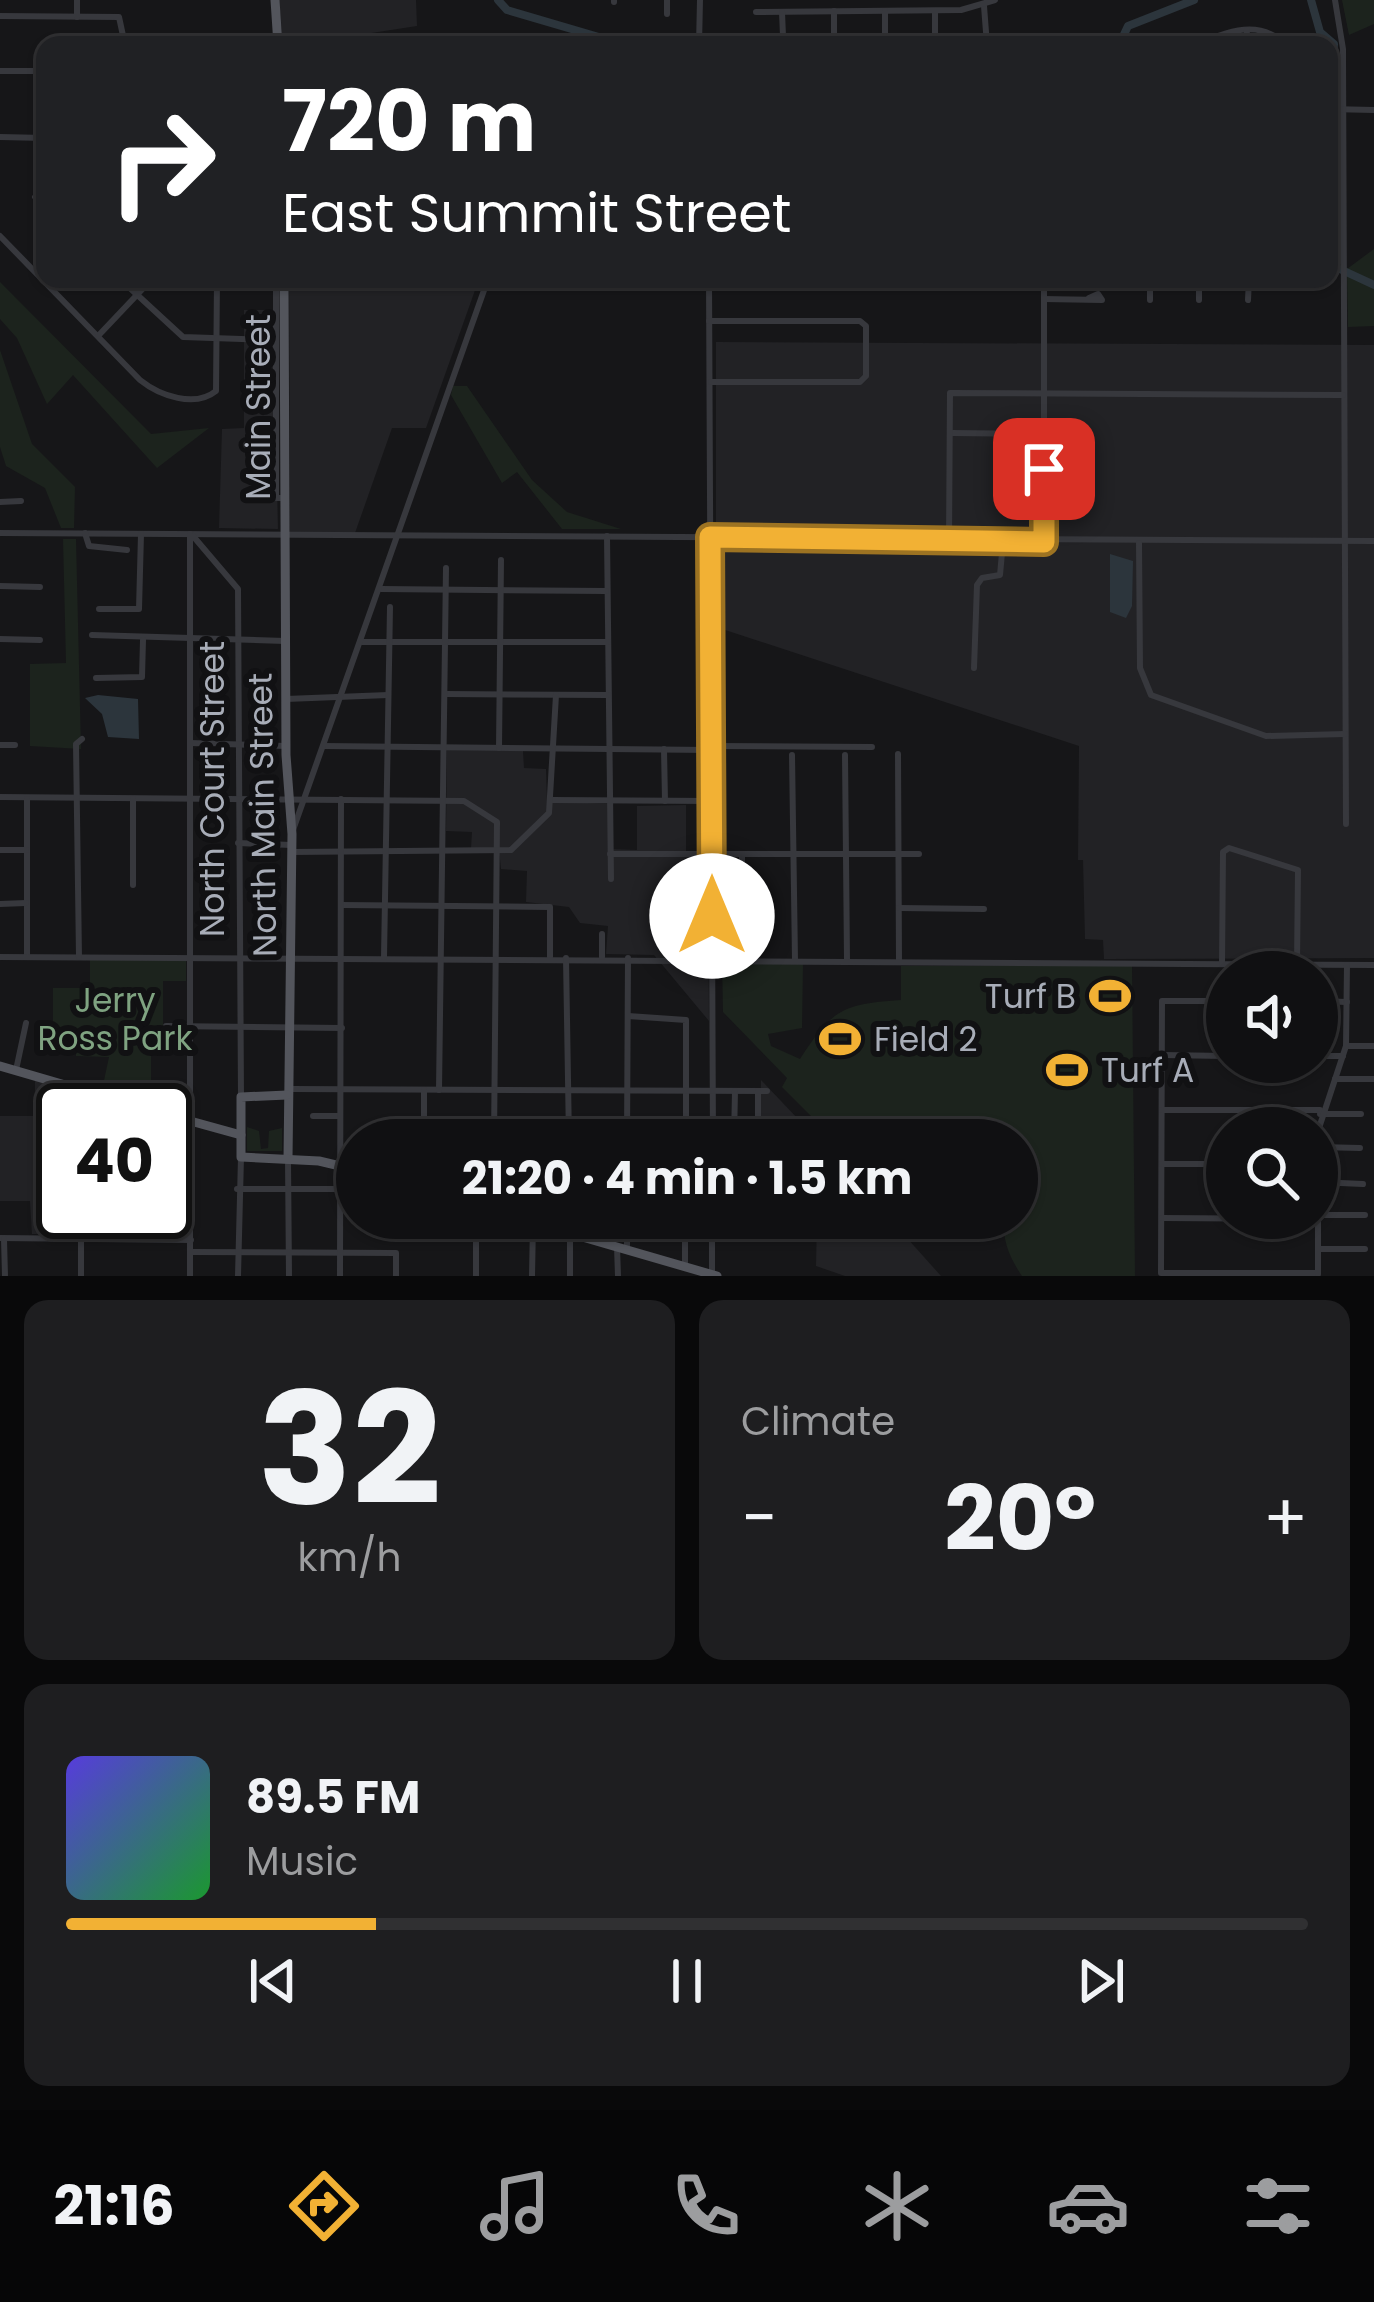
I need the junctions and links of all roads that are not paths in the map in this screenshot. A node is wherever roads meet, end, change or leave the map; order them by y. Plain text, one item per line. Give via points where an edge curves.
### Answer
1 (77, 0) edge
2 (274, 0) edge
3 (667, 0) edge
4 (700, 0) edge
5 (852, 0) edge
6 (995, 0) edge
7 (1335, 0) edge
8 (984, 6) junction
9 (935, 10) junction
10 (834, 11) junction
11 (852, 11) junction
12 (885, 11) junction
13 (756, 12) dead end
14 (782, 12) junction
15 (667, 14) dead end
16 (0, 16) edge
17 (77, 16) junction
18 (1247, 30) junction
19 (124, 36) edge
20 (277, 36) edge
21 (699, 36) edge
22 (782, 36) dead end
23 (834, 36) edge
24 (885, 36) edge
25 (935, 36) edge
26 (986, 36) edge
27 (1216, 36) edge
28 (1247, 36) edge
29 (1275, 36) edge
30 (1337, 36) edge
31 (1338, 47) edge
32 (0, 71) edge
33 (36, 71) edge
34 (1338, 110) edge
35 (1342, 110) junction
36 (1374, 110) edge
37 (0, 137) edge
38 (36, 137) edge
39 (0, 236) edge
40 (36, 273) edge
41 (51, 288) edge
42 (128, 288) edge
43 (144, 288) edge
44 (217, 288) edge
45 (280, 288) edge
46 (485, 288) edge
47 (709, 288) edge
48 (1044, 288) edge
49 (1150, 288) edge
50 (1199, 288) edge
51 (1249, 288) edge
52 (136, 296) junction
53 (1044, 298) junction
54 (1089, 298) dead end
55 (1150, 300) dead end
56 (1199, 300) dead end
57 (1248, 300) dead end
58 (709, 321) junction
59 (98, 336) junction
60 (217, 340) junction
61 (280, 340) junction
62 (710, 382) junction
63 (1044, 394) junction
64 (1343, 395) junction
65 (950, 433) junction
66 (1044, 434) junction
67 (21, 500) dead end
68 (0, 502) edge
69 (0, 532) edge
70 (85, 533) junction
71 (141, 534) junction
72 (190, 534) junction
73 (286, 534) junction
74 (399, 536) junction
75 (608, 536) junction
76 (710, 537) junction
77 (949, 541) junction
78 (1345, 541) junction
79 (1374, 541) edge
80 (1003, 542) junction
81 (1044, 542) junction
82 (1139, 543) junction
83 (127, 550) dead end
84 (501, 560) dead end
85 (446, 568) dead end
86 (0, 586) edge
87 (40, 586) dead end
88 (381, 589) junction
89 (446, 590) junction
90 (501, 590) junction
91 (607, 591) junction
92 (390, 607) dead end
93 (99, 609) dead end
94 (92, 635) dead end
95 (0, 639) edge
96 (40, 640) dead end
97 (143, 640) junction
98 (191, 640) junction
99 (238, 640) junction
100 (287, 641) junction
101 (362, 642) junction
102 (389, 642) junction
103 (608, 642) junction
104 (446, 643) junction
105 (500, 643) junction
106 (974, 668) dead end
107 (96, 677) dead end
108 (445, 694) junction
109 (500, 694) junction
110 (388, 695) junction
111 (556, 695) junction
112 (608, 695) junction
113 (342, 697) junction
114 (286, 699) junction
115 (1345, 734) junction
116 (82, 739) dead end
117 (190, 743) junction
118 (0, 745) edge
119 (15, 745) dead end
120 (238, 745) junction
121 (286, 746) junction
122 (324, 746) junction
123 (388, 747) junction
124 (444, 747) junction
125 (872, 747) dead end
126 (499, 748) junction
127 (553, 748) junction
128 (711, 748) junction
129 (610, 749) junction
130 (664, 749) junction
131 (792, 754) dead end
132 (845, 754) dead end
133 (898, 754) dead end
134 (0, 797) edge
135 (27, 798) junction
136 (76, 798) junction
137 (133, 798) junction
138 (238, 798) junction
139 (287, 798) junction
140 (190, 799) junction
141 (305, 799) junction
142 (341, 799) junction
143 (387, 800) junction
144 (443, 800) junction
145 (552, 800) junction
146 (665, 801) junction
147 (712, 801) junction
148 (610, 802) junction
149 (1346, 824) dead end
150 (238, 843) junction
151 (291, 844) junction
152 (0, 850) edge
153 (26, 850) junction
154 (341, 852) junction
155 (386, 852) junction
156 (442, 853) junction
157 (497, 853) junction
158 (610, 854) junction
159 (712, 854) junction
160 (742, 854) junction
161 (794, 854) junction
162 (846, 854) junction
163 (919, 854) dead end
164 (899, 855) junction
165 (611, 880) dead end
166 (133, 885) dead end
167 (26, 903) junction
168 (0, 904) edge
169 (341, 905) junction
170 (385, 905) junction
171 (442, 906) junction
172 (497, 906) junction
173 (899, 908) junction
174 (984, 909) dead end
175 (602, 934) dead end
176 (1222, 951) edge
177 (1297, 951) edge
178 (291, 956) junction
179 (342, 956) junction
180 (441, 956) junction
181 (0, 957) edge
182 (27, 957) junction
183 (79, 957) junction
184 (191, 957) junction
185 (239, 957) junction
186 (384, 957) junction
187 (496, 957) junction
188 (550, 957) junction
189 (566, 957) junction
190 (602, 957) junction
191 (628, 958) junction
192 (713, 959) junction
193 (742, 959) junction
194 (795, 959) junction
195 (847, 959) junction
196 (899, 960) junction
197 (1206, 964) edge
198 (1338, 964) edge
199 (1347, 964) junction
200 (1374, 964) edge
201 (1206, 1001) edge
202 (1338, 1002) edge
203 (1347, 1002) junction
204 (628, 1016) junction
205 (288, 1025) junction
206 (166, 1026) dead end
207 (192, 1026) junction
208 (240, 1026) junction
209 (342, 1028) junction
210 (26, 1034) dead end
211 (1346, 1046) junction
212 (1374, 1046) edge
213 (1162, 1055) junction
214 (1206, 1056) edge
215 (1338, 1056) edge
216 (1344, 1056) junction
217 (0, 1066) edge
218 (16, 1070) junction
219 (1338, 1071) edge
220 (1338, 1078) edge
221 (1374, 1078) edge
222 (60, 1083) edge
223 (191, 1083) edge
224 (340, 1090) junction
225 (424, 1090) junction
226 (439, 1090) junction
227 (495, 1090) junction
228 (568, 1090) junction
229 (627, 1091) junction
230 (686, 1091) junction
231 (713, 1091) junction
232 (735, 1091) junction
233 (288, 1092) junction
234 (241, 1096) junction
235 (1162, 1110) junction
236 (1206, 1111) edge
237 (1338, 1113) edge
238 (1361, 1114) dead end
239 (313, 1116) dead end
240 (340, 1116) joint
241 (424, 1119) edge
242 (494, 1119) edge
243 (569, 1119) edge
244 (627, 1119) edge
245 (686, 1119) edge
246 (712, 1119) edge
247 (734, 1119) edge
248 (760, 1119) edge
249 (192, 1122) edge
250 (241, 1135) junction
251 (1338, 1148) edge
252 (1360, 1148) dead end
253 (241, 1157) junction
254 (288, 1159) junction
255 (1162, 1164) junction
256 (1206, 1164) edge
257 (336, 1165) edge
258 (1338, 1183) edge
259 (1363, 1184) dead end
260 (237, 1189) junction
261 (336, 1189) edge
262 (289, 1190) junction
263 (1365, 1215) dead end
264 (1338, 1216) edge
265 (1162, 1218) junction
266 (1206, 1218) edge
267 (2, 1239) edge
268 (36, 1239) edge
269 (81, 1239) edge
270 (136, 1239) edge
271 (340, 1239) edge
272 (476, 1239) edge
273 (533, 1239) edge
274 (570, 1239) edge
275 (591, 1239) edge
276 (624, 1239) edge
277 (685, 1239) edge
278 (712, 1239) edge
279 (1318, 1239) edge
280 (191, 1240) joint
281 (622, 1248) junction
282 (1318, 1249) junction
283 (1366, 1249) dead end
284 (190, 1252) junction
285 (238, 1253) junction
286 (288, 1253) junction
287 (340, 1253) junction
288 (685, 1266) junction
289 (1318, 1274) edge
290 (4, 1276) edge
291 (81, 1276) edge
292 (190, 1276) edge
293 (238, 1276) edge
294 (289, 1276) edge
295 (340, 1276) edge
296 (396, 1276) edge
297 (476, 1276) edge
298 (532, 1276) edge
299 (570, 1276) edge
300 (617, 1276) edge
301 (714, 1276) edge

1 - 17 street
2 - 20 main road
3 - 15 street
4 - 21 street
5 - 11 street
6 - 8 street
7 - 30 street
8 - 9 street
8 - 26 street
9 - 12 street
9 - 25 street
10 - 11 street
10 - 14 street
10 - 23 street
11 - 12 street
12 - 24 street
13 - 14 street
14 - 22 street
16 - 17 street
17 - 19 street via 123,19
18 - 27 street
18 - 28 street
18 - 29 street
31 - 35 street
32 - 33 street
34 - 35 street
35 - 36 street
35 - 64 street
37 - 38 street
39 - 40 street
41 - 59 street
42 - 52 street
43 - 52 street
44 - 60 street
45 - 61 main road, Main Street
46 - 74 street
47 - 58 street
48 - 53 street
49 - 55 street
50 - 56 street
51 - 57 street
52 - 59 street
52 - 60 street via 175,333
53 - 54 street
53 - 63 street
58 - 62 street
58 - 62 street via 865,323 864,380
59 - 60 street via 152,390 178,398 214,394
60 - 61 street
61 - 73 main road, Main Street
62 - 76 street
63 - 64 street
63 - 65 street via 950,393
63 - 66 street
64 - 78 street
65 - 66 street
65 - 77 street
66 - 81 street
67 - 68 street
69 - 70 street
70 - 71 street
70 - 83 street via 88,546
71 - 72 street
71 - 93 street via 139,609
72 - 73 street
72 - 98 street
72 - 99 street, North Court Street via 236,581
73 - 74 street
73 - 100 main road, North Main Street
74 - 75 street
74 - 88 street
75 - 76 street
75 - 91 street
76 - 77 street
76 - 128 street
77 - 80 street
78 - 79 street
78 - 82 street
78 - 115 street
80 - 81 street
80 - 106 street via 1000,575 977,585
81 - 82 street
82 - 115 street via 1145,688 1158,701 1266,736
84 - 90 street
85 - 89 street
86 - 87 street
88 - 89 street
88 - 101 street
89 - 90 street
89 - 104 street
90 - 91 street
90 - 105 street
91 - 103 street
92 - 102 street
94 - 97 street
95 - 96 street
97 - 98 street
97 - 107 street via 142,677
98 - 99 street
98 - 117 street
99 - 100 street
99 - 120 street, North Court Street
100 - 114 main road, North Main Street
101 - 102 street
101 - 113 street
102 - 104 street
102 - 110 street
103 - 105 street
103 - 112 street
104 - 105 street
104 - 108 street
105 - 109 street
108 - 109 street
108 - 124 street
109 - 111 street
109 - 126 street
110 - 113 street
110 - 123 street
111 - 112 street
111 - 127 street
112 - 129 street
113 - 114 street
113 - 122 street
114 - 121 main road, North Main Street
115 - 149 street
116 - 136 street
117 - 120 street
117 - 140 street
118 - 119 street
120 - 121 street
120 - 138 street, North Court Street
121 - 139 main road, North Main Street
122 - 123 street
122 - 141 street
123 - 124 street
123 - 143 street
124 - 126 street
124 - 144 street
125 - 128 street
126 - 127 street
127 - 129 street
127 - 145 street
128 - 130 street
128 - 147 street
129 - 130 street
129 - 148 street
130 - 146 street
131 - 161 street
132 - 162 street
133 - 164 street
134 - 135 street
135 - 136 street
135 - 153 street
136 - 137 street
136 - 183 street
137 - 140 street
137 - 166 street
138 - 139 street
138 - 140 street
138 - 150 street, North Court Street
139 - 141 street
139 - 151 main road, North Main Street
140 - 184 street
141 - 142 street
141 - 151 street
142 - 143 street
142 - 154 street
143 - 144 street
143 - 155 street
144 - 156 street
144 - 157 street via 470,802 497,822
145 - 148 street
145 - 157 street via 511,850
146 - 147 street
146 - 148 street
147 - 159 street
148 - 158 street
150 - 151 street
150 - 185 street, North Court Street
151 - 154 street
151 - 178 main road, North Main Street
152 - 153 street
153 - 167 street
154 - 155 street
154 - 169 street
155 - 156 street
155 - 170 street
156 - 157 street
156 - 171 street
157 - 172 street
158 - 159 street
158 - 165 street
159 - 160 street
159 - 192 street
160 - 161 street
160 - 193 street
161 - 162 street
161 - 194 street
162 - 164 street
162 - 195 street
163 - 164 street
164 - 173 street
167 - 168 street
167 - 182 street
169 - 170 street
169 - 179 street
170 - 171 street
170 - 186 street
171 - 172 street
171 - 180 street
172 - 187 street
172 - 188 street via 550,907
173 - 174 street
173 - 196 street
175 - 190 street
176 - 177 street via 1225,850 1298,870
178 - 179 street
178 - 185 street
178 - 205 main road, North Main Street
179 - 186 street
179 - 209 street
180 - 186 street
180 - 187 street
180 - 226 street
181 - 182 street
182 - 183 street
183 - 184 street
184 - 185 street
184 - 207 street
185 - 208 street, North Court Street
187 - 188 street
187 - 227 street
188 - 189 street
189 - 190 street
189 - 228 street
190 - 191 street
191 - 192 street
191 - 204 street
192 - 193 street
192 - 231 street
193 - 194 street
194 - 195 street
195 - 196 street
196 - 197 street
198 - 199 street
199 - 200 street
199 - 203 street
201 - 213 street via 1162,1001
202 - 203 street
203 - 211 street
204 - 229 street
204 - 230 street via 684,1018
205 - 208 street
205 - 209 street
205 - 233 main road, North Main Street
206 - 207 street
207 - 208 street
207 - 223 street
208 - 234 street, North Court Street
209 - 224 street
210 - 218 street
211 - 212 street
211 - 216 street
213 - 214 street
213 - 235 street
215 - 216 street
216 - 219 street
217 - 218 main road
218 - 222 main road
220 - 221 street
224 - 225 street
224 - 233 street
224 - 240 street
225 - 226 street
225 - 241 street
226 - 227 street
227 - 228 street
227 - 242 street
228 - 229 street
228 - 243 street
229 - 230 street
229 - 244 street
230 - 231 street
230 - 245 street
231 - 232 street
231 - 246 street
232 - 247 street
232 - 248 street via 762,1091
233 - 234 main road
233 - 254 main road, North Main Street
234 - 250 main road, North Court Street
235 - 236 street
235 - 255 street
237 - 238 street
239 - 240 street
249 - 250 main road
250 - 253 main road, North Court Street
251 - 252 street
253 - 254 main road
253 - 260 street
254 - 257 main road
254 - 262 street
255 - 256 street
255 - 265 street
258 - 259 street
260 - 262 street
260 - 285 street
261 - 262 street
262 - 286 street
263 - 264 street
265 - 266 street
265 - 289 street via 1161,1273
267 - 268 street
267 - 290 street
269 - 291 street
270 - 280 street
271 - 287 street
272 - 297 street
273 - 298 street
274 - 299 street
275 - 281 main road
276 - 281 street
277 - 288 street
278 - 301 street
279 - 282 street
280 - 284 street
281 - 288 main road
281 - 300 street
282 - 283 street
282 - 289 street
284 - 285 street
284 - 292 street
285 - 286 street
285 - 293 street
286 - 287 street
286 - 294 street
287 - 295 street
287 - 296 street via 396,1253
288 - 301 main road

